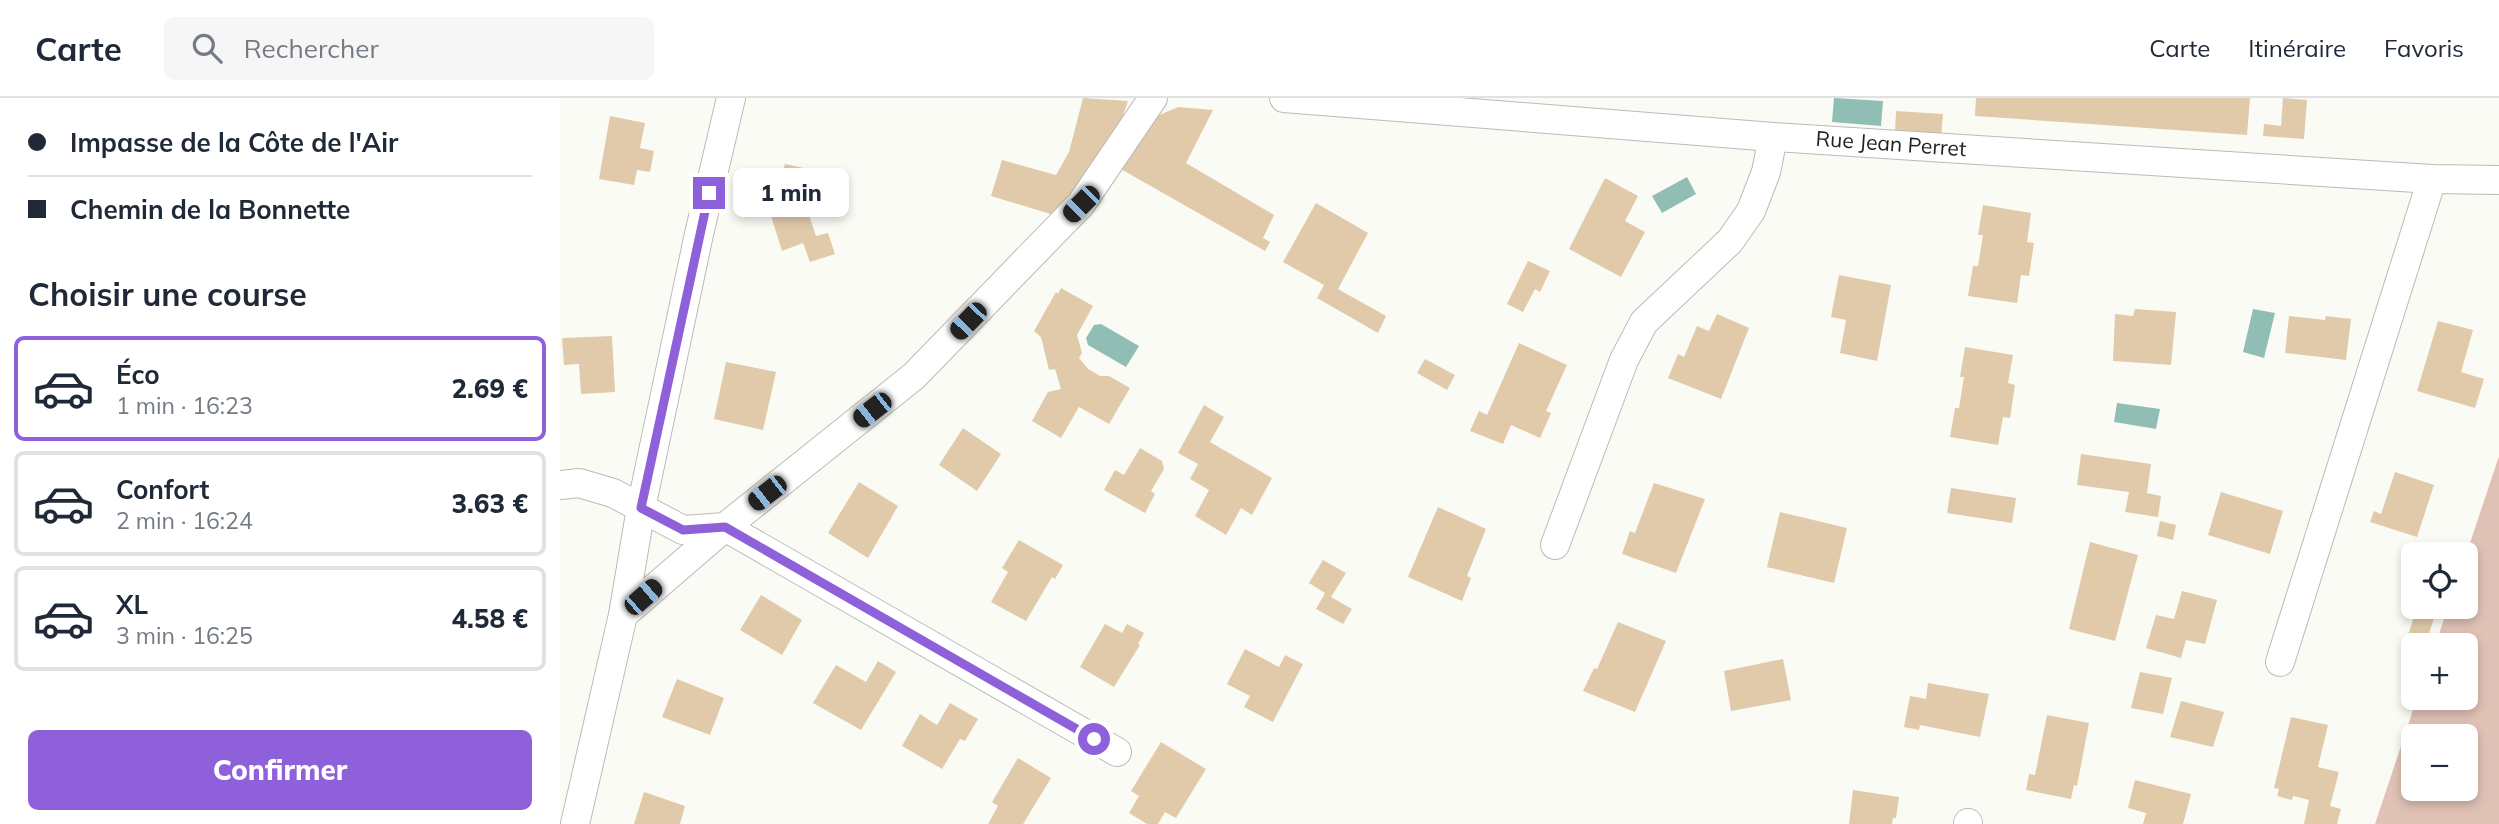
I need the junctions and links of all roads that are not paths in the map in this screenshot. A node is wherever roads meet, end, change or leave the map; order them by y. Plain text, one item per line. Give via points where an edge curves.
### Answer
1 (731, 98) edge
2 (1153, 98) edge
3 (1283, 98) edge
4 (1773, 137) junction
5 (2431, 178) junction
6 (2499, 180) edge
7 (560, 485) edge
8 (641, 508) junction
9 (725, 527) junction
10 (1555, 545) dead end
11 (623, 615) junction
12 (2280, 662) dead end
13 (1117, 752) dead end
14 (575, 824) edge

1 - 8 street
2 - 9 street via 1081,204 914,376
3 - 4 street, Rue Jean Perret
4 - 5 street, Rue Jean Perret
4 - 10 street via 1751,211 1730,241 1644,323 1629,350
5 - 6 street, Rue Jean Perret
5 - 12 street
7 - 8 street via 579,483
8 - 9 street via 683,530
8 - 11 street
9 - 11 street
9 - 13 street
11 - 14 street

